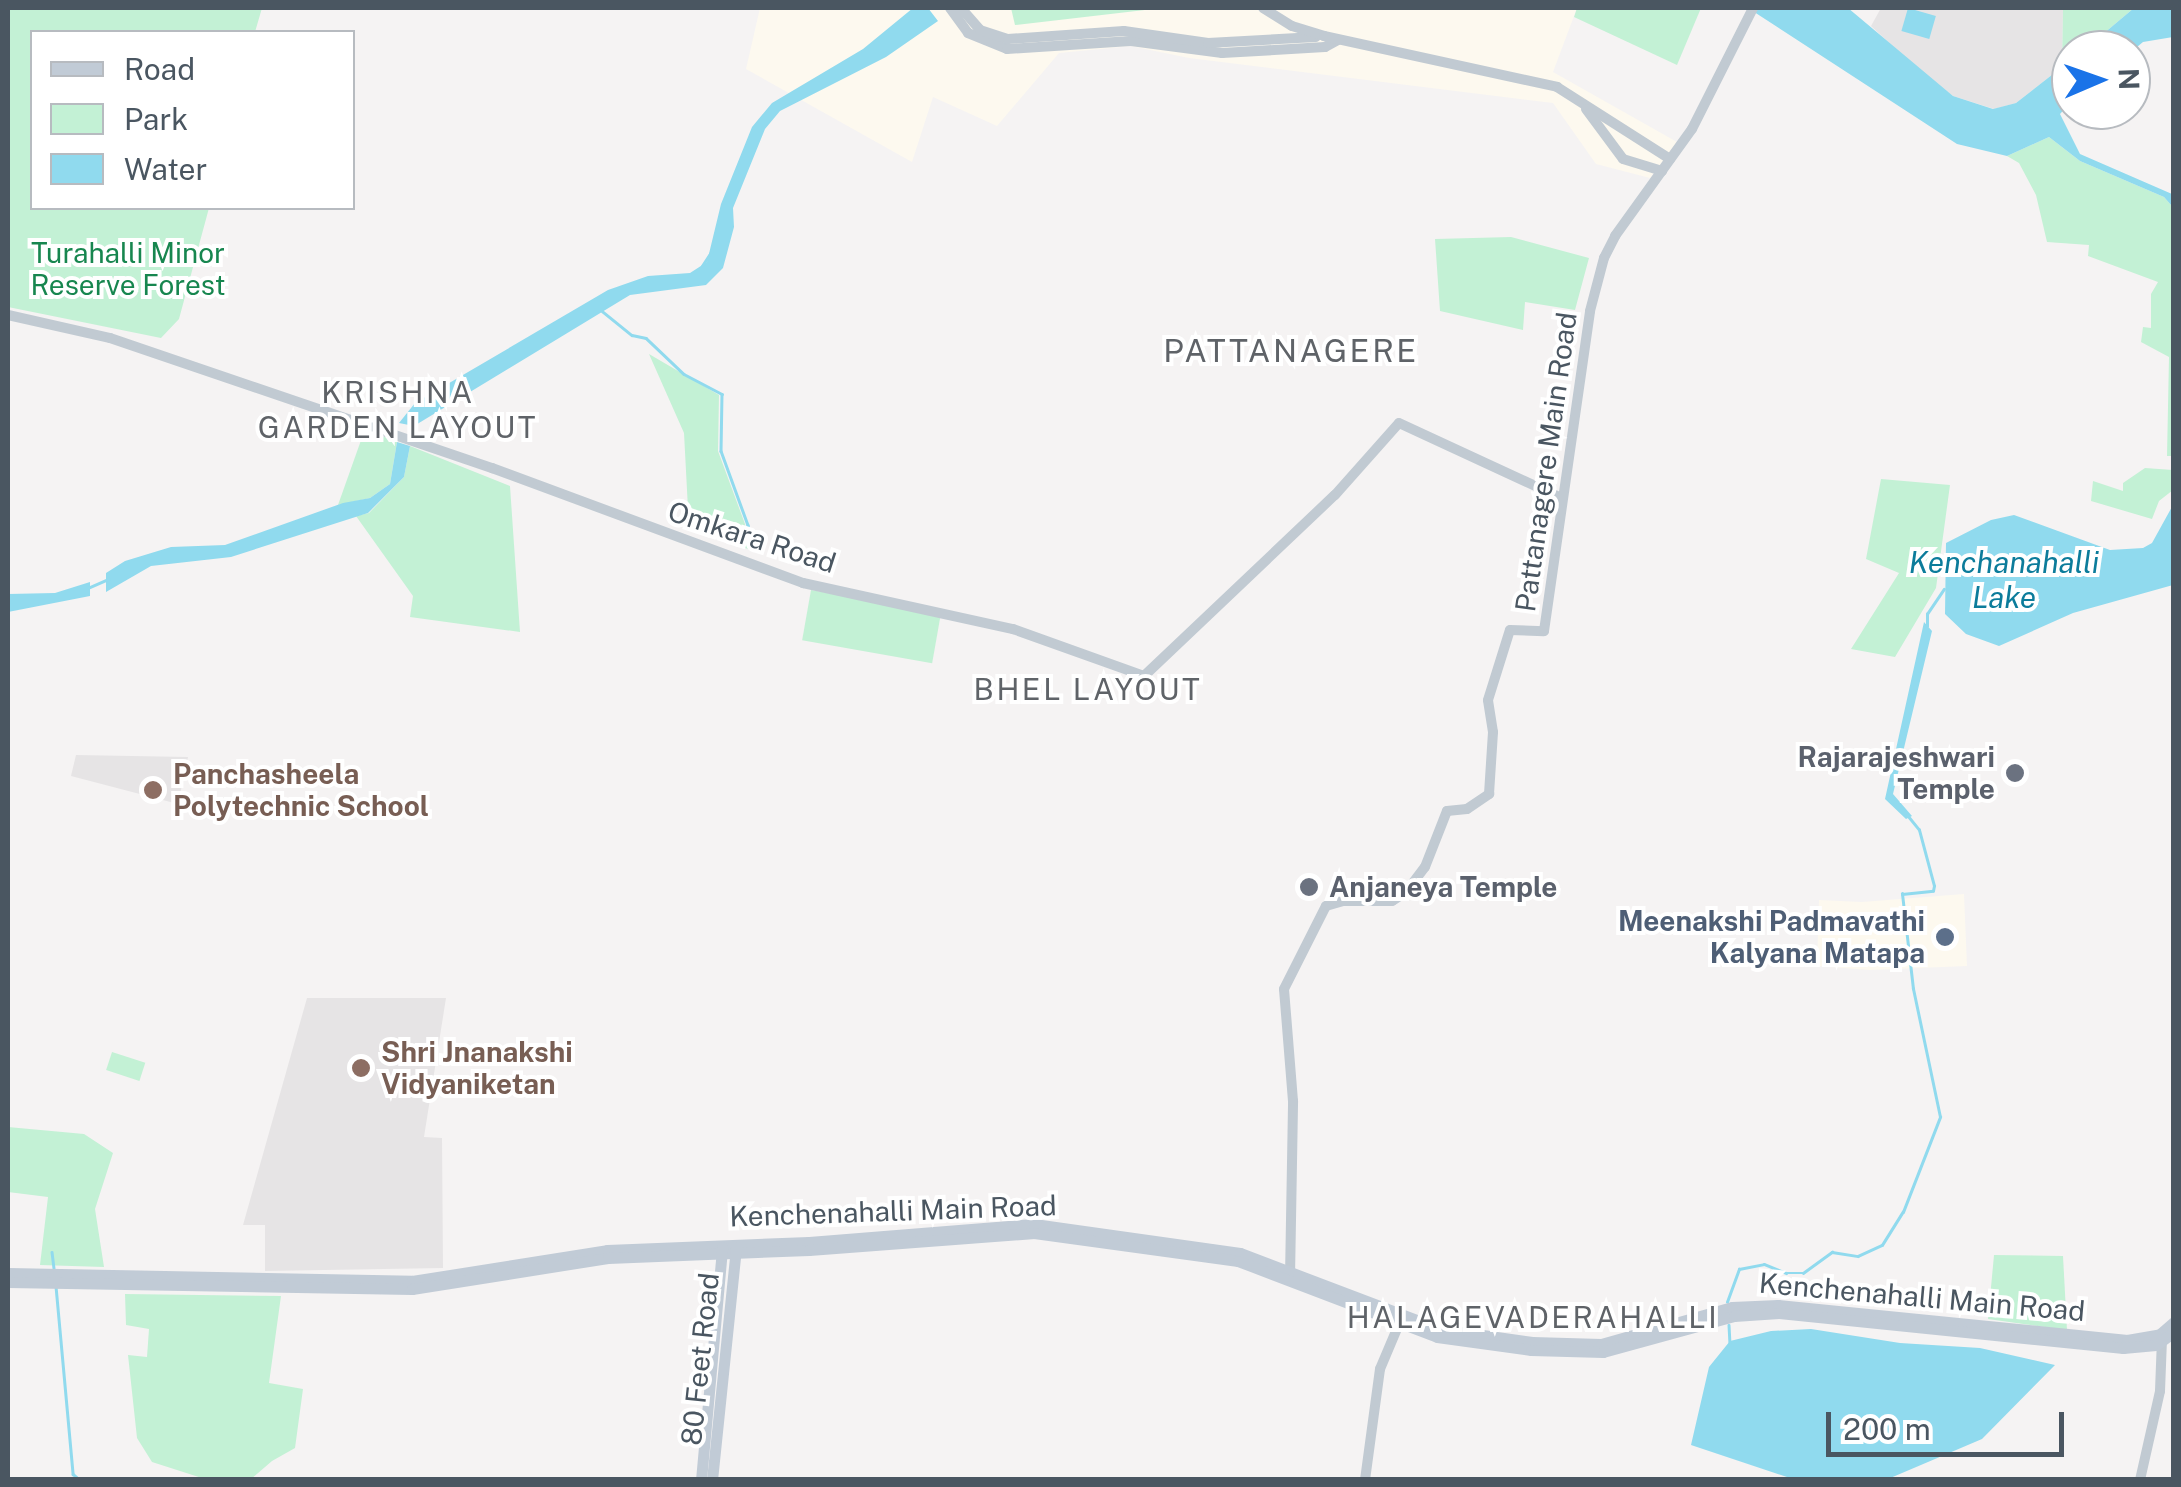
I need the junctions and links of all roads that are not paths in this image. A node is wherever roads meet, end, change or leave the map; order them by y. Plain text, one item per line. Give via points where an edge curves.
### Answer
1 (950, 8) edge
2 (961, 8) edge
3 (1263, 8) edge
4 (1752, 11) edge
5 (965, 24) junction
6 (1324, 36) junction
7 (1338, 40) junction
8 (1580, 101) junction
9 (1670, 159) junction
10 (1662, 170) junction
11 (8, 315) edge
12 (1561, 498) junction
13 (722, 1247) junction
14 (736, 1247) junction
15 (8, 1273) edge
16 (1290, 1273) junction
17 (8, 1282) edge
18 (1727, 1313) junction
19 (2174, 1322) edge
20 (1400, 1324) junction
21 (2166, 1335) edge
22 (701, 1480) edge
23 (712, 1480) edge
24 (1365, 1480) edge
25 (2140, 1480) edge

1 - 5 street
2 - 5 street
3 - 6 street
4 - 9 street, Pattanagere Main Road via 1714,94
5 - 6 street via 1008,39 1124,30 1208,43
5 - 7 street via 989,45 1016,50 1131,41 1222,52 1324,47
6 - 7 street
7 - 8 street via 1557,87
8 - 9 street
8 - 10 street via 1623,159
9 - 10 street, Pattanagere Main Road
10 - 12 street, Pattanagere Main Road via 1615,236 1598,277
11 - 12 street, Omkara Road via 110,338 803,583 1014,629 1144,676 1335,495 1400,423
12 - 16 street, Pattanagere Main Road via 1544,631 1510,630 1488,700 1489,794 1467,810 1447,810 1426,868 1406,892 1392,901 1326,906 1284,989 1293,1101
13 - 14 main road, Kenchenahalli Main Road
13 - 15 main road, Kenchenahalli Main Road via 607,1250 412,1281
13 - 17 main road, Kenchenahalli Main Road via 412,1289
13 - 22 main road, 80 Feet Road
14 - 16 main road, Kenchenahalli Main Road via 1034,1224 1209,1246
14 - 23 main road, 80 Feet Road
16 - 18 main road, Kenchenahalli Main Road via 1440,1329 1532,1342 1601,1344
16 - 20 main road, Kenchenahalli Main Road
18 - 20 main road, Kenchenahalli Main Road via 1584,1355 1468,1343
18 - 21 main road, Kenchenahalli Main Road via 1792,1305 2110,1339
19 - 21 main road
20 - 24 street via 1380,1369
21 - 25 street

